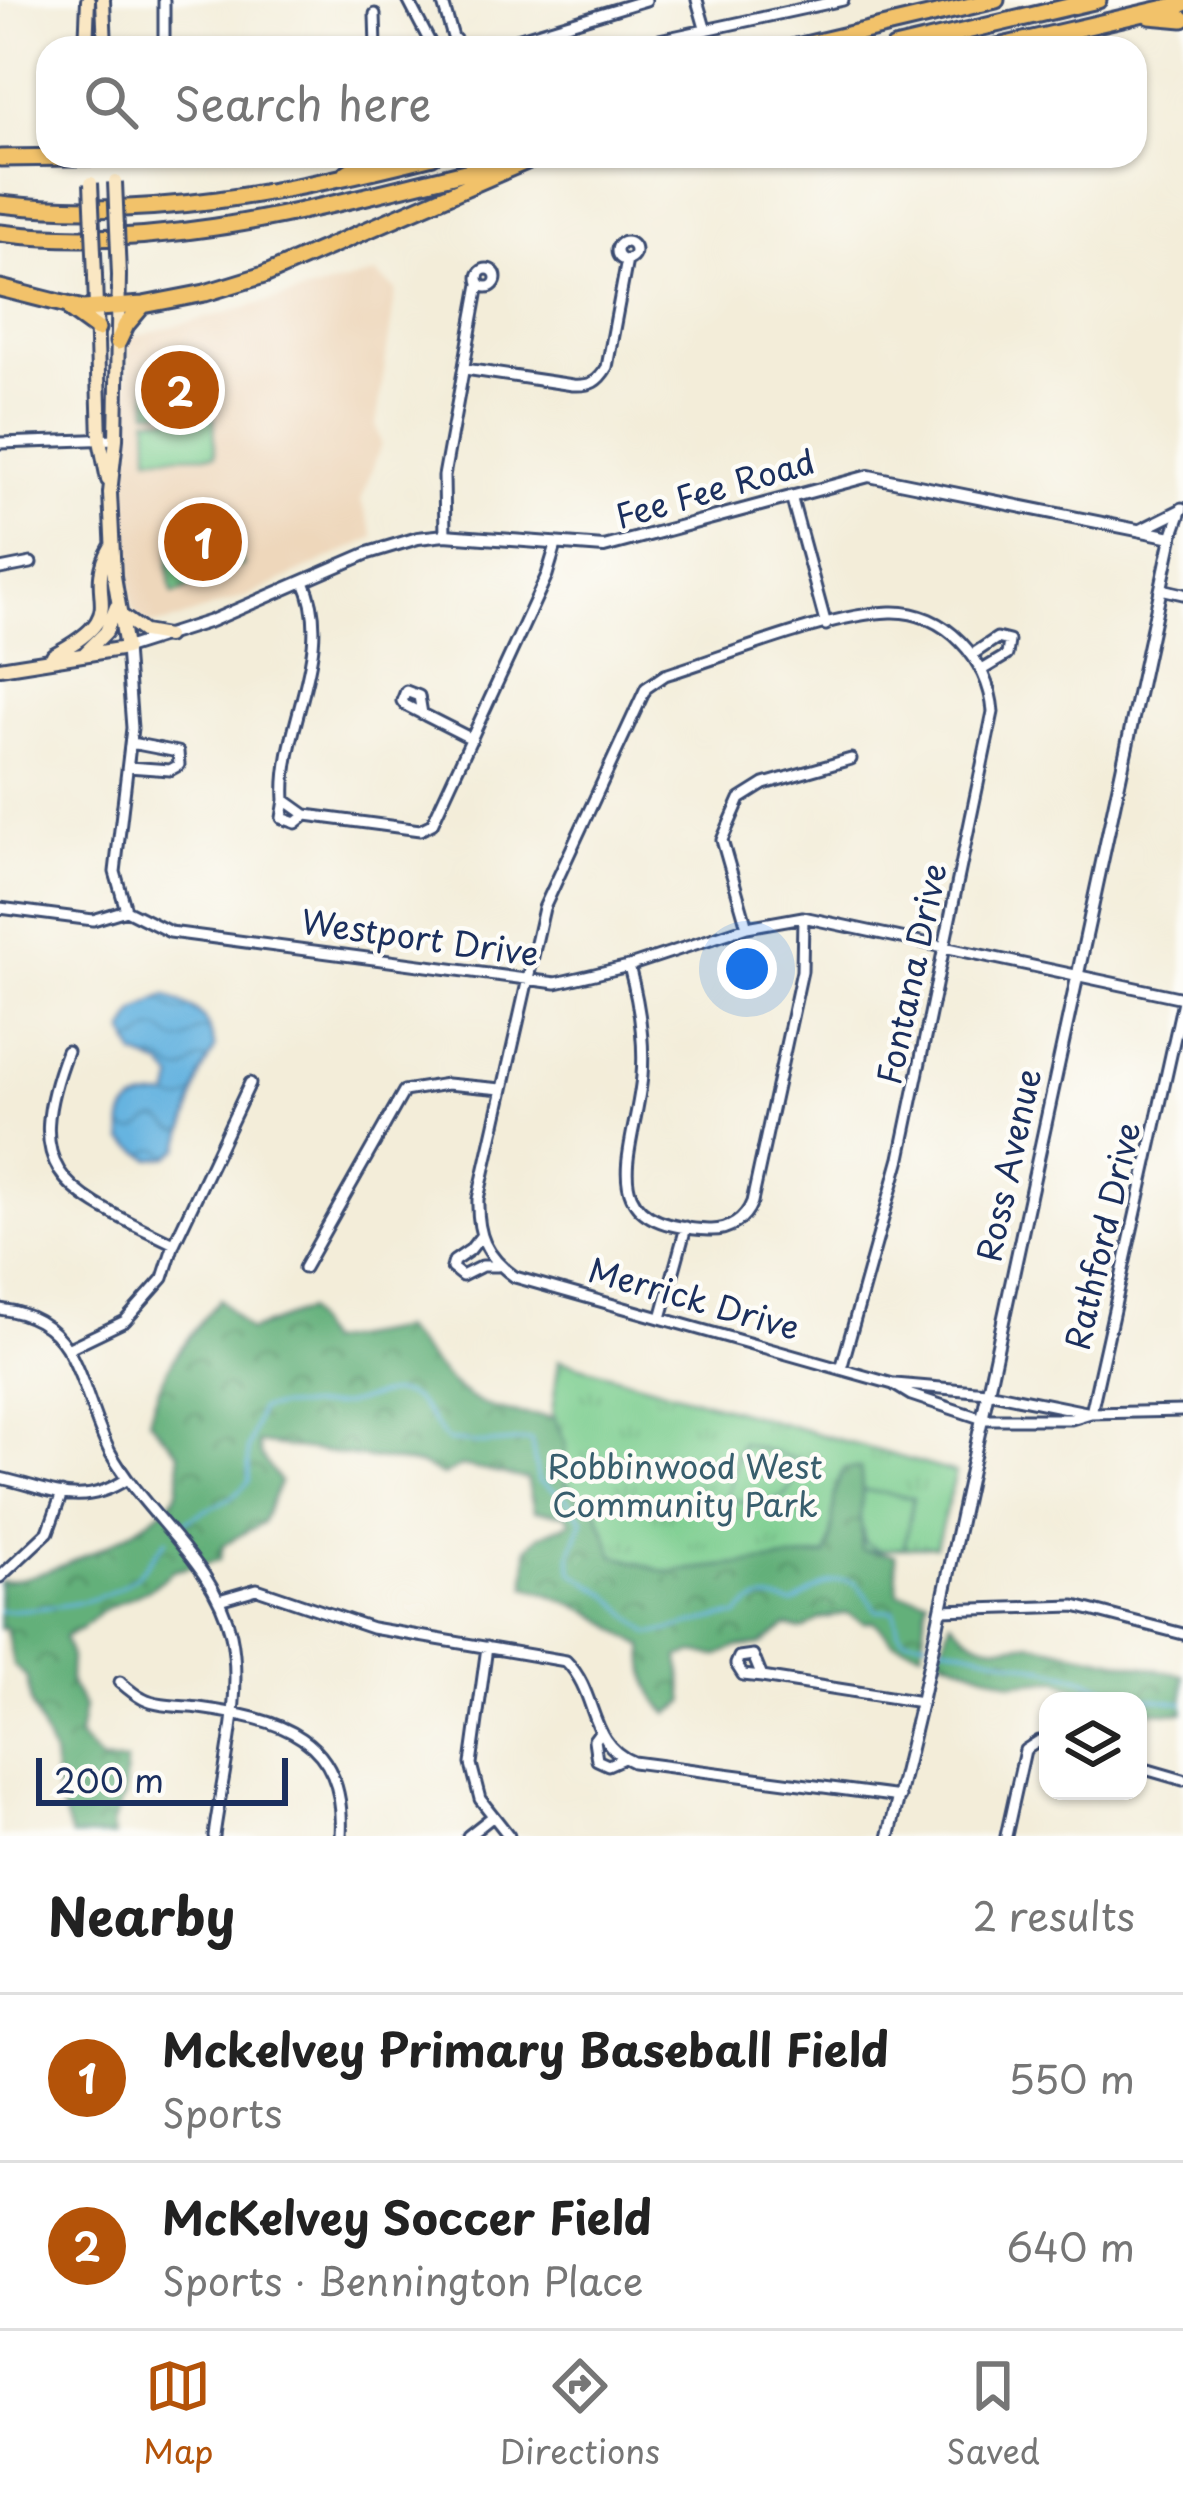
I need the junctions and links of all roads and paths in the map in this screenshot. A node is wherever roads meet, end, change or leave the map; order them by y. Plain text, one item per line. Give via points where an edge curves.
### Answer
1 (88, 0) edge
2 (103, 0) edge
3 (164, 0) edge
4 (408, 0) edge
5 (442, 0) edge
6 (646, 0) edge
7 (697, 0) edge
8 (843, 0) edge
9 (996, 0) edge
10 (1098, 0) edge
11 (1183, 4) edge
12 (375, 14) dead end
13 (1135, 15) junction
14 (1183, 20) edge
15 (705, 28) junction
16 (86, 36) edge
17 (105, 36) edge
18 (164, 36) edge
19 (376, 36) edge
20 (425, 36) edge
21 (453, 36) edge
22 (528, 36) edge
23 (672, 36) edge
24 (843, 36) edge
25 (945, 36) edge
26 (1045, 36) edge
27 (36, 157) edge
28 (0, 158) edge
29 (91, 168) edge
30 (114, 168) edge
31 (355, 168) edge
32 (382, 168) edge
33 (482, 168) edge
34 (508, 168) edge
35 (340, 178) junction
36 (0, 204) edge
37 (0, 233) edge
38 (627, 260) dead end
39 (479, 284) dead end
40 (0, 287) edge
41 (59, 303) junction
42 (143, 305) junction
43 (119, 308) junction
44 (97, 309) junction
45 (97, 328) junction
46 (118, 342) junction
47 (465, 369) junction
48 (116, 439) junction
49 (100, 440) junction
50 (0, 442) edge
51 (110, 493) junction
52 (791, 496) junction
53 (1182, 508) edge
54 (1140, 531) junction
55 (445, 535) junction
56 (1172, 537) junction
57 (556, 545) junction
58 (111, 546) junction
59 (31, 563) dead end
60 (0, 569) edge
61 (304, 582) junction
62 (1161, 589) junction
63 (1183, 594) edge
64 (118, 600) junction
65 (121, 616) junction
66 (826, 625) junction
67 (167, 636) junction
68 (126, 648) junction
69 (83, 654) junction
70 (973, 654) junction
71 (44, 660) junction
72 (0, 668) edge
73 (982, 670) junction
74 (422, 714) dead end
75 (472, 740) junction
76 (130, 743) junction
77 (851, 759) dead end
78 (128, 766) junction
79 (285, 800) junction
80 (306, 815) junction
81 (0, 908) edge
82 (126, 910) junction
83 (803, 917) junction
84 (747, 927) junction
85 (945, 945) junction
86 (629, 966) junction
87 (1078, 974) junction
88 (527, 980) junction
89 (1183, 1000) edge
90 (67, 1051) dead end
91 (250, 1083) dead end
92 (502, 1089) junction
93 (686, 1227) junction
94 (481, 1236) junction
95 (174, 1244) junction
96 (499, 1266) junction
97 (304, 1268) dead end
98 (0, 1309) edge
99 (661, 1318) junction
100 (68, 1349) junction
101 (842, 1370) junction
102 (892, 1384) junction
103 (987, 1392) junction
104 (1183, 1411) edge
105 (1091, 1414) junction
106 (983, 1420) junction
107 (0, 1478) edge
108 (127, 1479) junction
109 (62, 1493) junction
110 (0, 1577) edge
111 (219, 1600) junction
112 (941, 1610) junction
113 (1183, 1634) edge
114 (487, 1647) junction
115 (762, 1677) dead end
116 (119, 1682) dead end
117 (922, 1702) junction
118 (230, 1713) junction
119 (600, 1732) junction
120 (1039, 1742) edge
121 (624, 1758) junction
122 (1147, 1770) edge
123 (1183, 1780) edge
124 (900, 1797) junction
125 (491, 1817) junction
126 (214, 1836) edge
127 (341, 1836) edge
128 (468, 1836) edge
129 (509, 1836) edge
130 (889, 1836) edge
131 (1006, 1836) edge

1 - 16 main road
2 - 17 main road
3 - 18 street
4 - 20 street
5 - 21 street
6 - 22 street
7 - 15 street
8 - 15 street
9 - 24 highway
10 - 25 highway
11 - 13 highway
12 - 19 street
13 - 14 highway
13 - 26 highway
15 - 23 street
27 - 28 highway
29 - 44 main road, bridge
30 - 43 main road, bridge
31 - 35 highway
32 - 35 highway
33 - 37 highway via 200,231 102,238
34 - 42 highway via 264,274
35 - 36 highway via 140,208
38 - 47 street via 601,378 573,385
39 - 47 street
40 - 41 highway
41 - 44 highway
41 - 45 highway
42 - 43 highway
42 - 46 highway
43 - 44 highway
43 - 46 main road
44 - 45 main road
45 - 49 main road
46 - 48 main road
47 - 55 street via 443,479
48 - 49 street
48 - 51 main road
49 - 50 street
49 - 51 main road
51 - 58 main road
52 - 54 street, Fee Fee Road via 869,476
52 - 57 street, Fee Fee Road via 628,543
52 - 66 street
53 - 54 street
53 - 56 street, Ross Avenue
54 - 56 street, Fee Fee Road
55 - 57 street, Fee Fee Road
55 - 61 street, Fee Fee Road via 368,553
56 - 62 street, Ross Avenue
57 - 75 street
58 - 64 main road
58 - 71 main road via 96,626
59 - 60 street
61 - 67 street, Fee Fee Road
61 - 79 street via 316,622
62 - 63 street
62 - 87 street, Ross Avenue
64 - 65 main road
64 - 69 main road via 106,632
65 - 67 main road
65 - 68 main road
66 - 70 street via 904,613 941,627
66 - 88 street via 646,688 544,908
67 - 68 street, Fee Fee Road
68 - 69 main road, Fee Fee Road
68 - 76 street
69 - 71 main road, Fee Fee Road
70 - 73 street
70 - 73 street via 997,638 1009,641 1007,655
71 - 72 main road, Fee Fee Road
73 - 85 street, Fontana Drive via 993,725
74 - 75 street
75 - 80 street via 427,829
76 - 78 street
76 - 78 street via 178,752 179,765
77 - 84 street via 740,799 722,840
78 - 82 street via 115,872
79 - 80 street
79 - 80 street via 287,822
81 - 82 street, Westport Drive via 93,920
82 - 88 street, Westport Drive via 170,932
83 - 84 street, Westport Drive
83 - 85 street, Westport Drive
83 - 93 street via 802,971 752,1202 731,1226
84 - 86 street, Westport Drive
85 - 87 street, Westport Drive
85 - 101 street, Fontana Drive via 900,1158
86 - 88 street, Westport Drive via 556,983
86 - 93 street via 643,1041 626,1189 649,1216
87 - 89 street, Westport Drive
87 - 103 street, Ross Avenue
88 - 92 street
89 - 105 street, Rathford Drive
90 - 95 street via 48,1118 58,1171 72,1190
91 - 95 street
92 - 94 street via 478,1199
92 - 97 street via 447,1084 404,1091
93 - 99 street
94 - 96 street, Merrick Drive
94 - 96 street via 452,1268 461,1276
95 - 100 street via 163,1278 125,1322
96 - 99 street, Merrick Drive
98 - 100 street via 40,1320
99 - 101 street, Merrick Drive
100 - 108 street
101 - 102 street, Merrick Drive
102 - 103 street, Merrick Drive
102 - 106 street, Merrick Drive
103 - 105 street, Merrick Drive
103 - 106 street, Ross Avenue
104 - 105 street, Merrick Drive
105 - 106 street, Merrick Drive
106 - 112 street, Ross Avenue
107 - 109 street
108 - 109 street via 96,1497
108 - 111 street
109 - 110 street via 48,1532
111 - 114 street via 257,1589 372,1628
111 - 118 street via 233,1650
112 - 113 street via 1075,1606
112 - 117 street, Ross Avenue
114 - 119 street via 566,1660 589,1691
114 - 125 street via 471,1758 474,1786
115 - 117 street
116 - 118 street via 145,1701
117 - 124 street, Ross Avenue
118 - 126 street
118 - 127 street via 273,1721 310,1744 337,1790
119 - 121 street
119 - 121 street via 597,1760
120 - 131 street via 1025,1750
121 - 124 street
122 - 123 street
124 - 130 street, Ross Avenue
125 - 128 street
125 - 129 street

